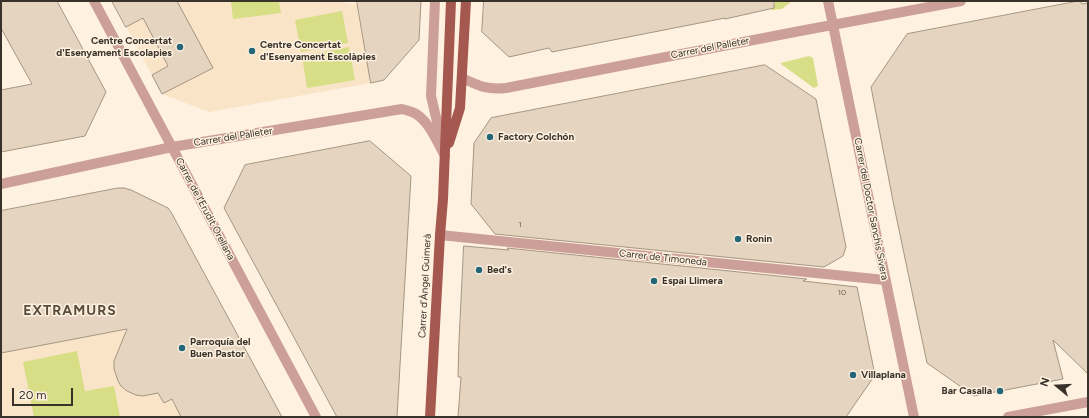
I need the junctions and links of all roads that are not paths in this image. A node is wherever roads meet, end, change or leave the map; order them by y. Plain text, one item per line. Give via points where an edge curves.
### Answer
1 (94, 1) edge
2 (435, 1) edge
3 (451, 1) edge
4 (466, 1) edge
5 (828, 1) edge
6 (961, 1) edge
7 (833, 25) junction
8 (462, 78) junction
9 (172, 147) junction
10 (445, 156) junction
11 (1, 184) edge
12 (440, 235) junction
13 (885, 280) junction
14 (1088, 402) edge
15 (316, 417) edge
16 (430, 417) edge
17 (914, 417) edge
18 (1008, 417) edge

1 - 9 street, Carrer de l’Erudit Orellana
2 - 10 street, Carrer d'Àngel Guimerà via 431,96
3 - 10 main road, Carrer d'Àngel Guimerà
4 - 8 main road, Carrer d'Àngel Guimerà
5 - 7 street, Carrer del Doctor Sanchís Sivera
6 - 7 street, Carrer del Palleter
7 - 8 street, Carrer del Palleter via 506,88 482,87
7 - 13 street, Carrer del Doctor Sanchís Sivera
8 - 10 main road, Carrer d'Àngel Guimerà via 460,108
9 - 10 street, Carrer del Palleter via 402,109 414,112 422,120
9 - 11 street, Carrer del Palleter
9 - 15 street, Carrer de l’Erudit Orellana
10 - 12 main road, Carrer d'Àngel Guimerà
12 - 13 street, Carrer de Timoneda
12 - 16 main road, Carrer d'Àngel Guimerà
13 - 17 street, Carrer del Doctor Sanchís Sivera
14 - 18 street

